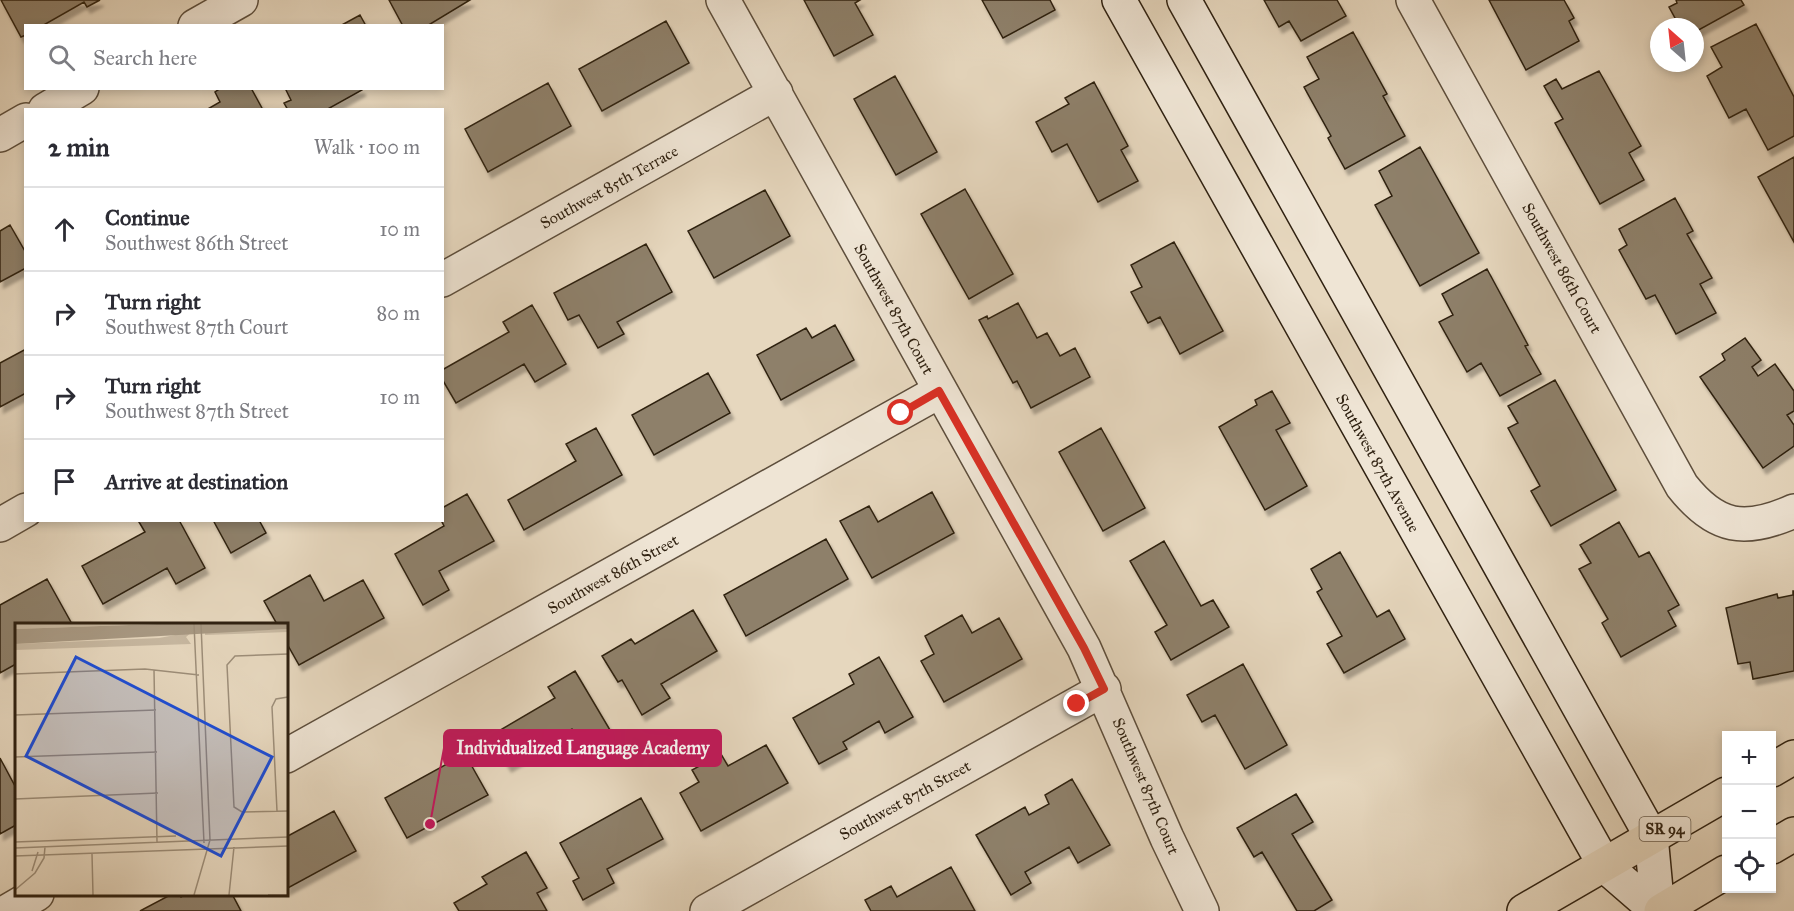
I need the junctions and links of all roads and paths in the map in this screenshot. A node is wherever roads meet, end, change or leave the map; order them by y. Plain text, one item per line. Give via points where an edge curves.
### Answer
1 (241, 0) edge
2 (723, 0) edge
3 (1119, 0) edge
4 (1184, 0) edge
5 (1413, 0) edge
6 (199, 24) edge
7 (79, 90) edge
8 (776, 93) junction
9 (48, 108) edge
10 (24, 121) edge
11 (0, 135) edge
12 (444, 278) edge
13 (939, 391) junction
14 (24, 511) edge
15 (1794, 511) edge
16 (0, 525) edge
17 (1104, 689) junction
18 (288, 755) edge
19 (1794, 757) edge
20 (1776, 768) edge
21 (1722, 797) edge
22 (1794, 834) edge
23 (1651, 836) junction
24 (1776, 845) edge
25 (1605, 866) junction
26 (1722, 874) edge
27 (34, 896) edge
28 (8, 911) edge
29 (707, 911) edge
30 (1202, 911) edge
31 (1524, 911) edge
32 (1659, 911) edge

1 - 6 street
2 - 8 street, Southwest 87th Court
3 - 25 street, Southwest 87th Avenue
4 - 23 street
5 - 15 street, Southwest 86th Court via 1682,486 1704,509 1726,523 1742,526
7 - 9 street
8 - 12 street, Southwest 85th Terrace
8 - 13 street, Southwest 87th Court
10 - 11 street
13 - 17 street, Southwest 87th Court
13 - 18 street, Southwest 86th Street
14 - 16 street
17 - 29 street, Southwest 87th Street
17 - 30 street, Southwest 87th Court via 1155,813
19 - 20 main road
21 - 23 main road, SR 94
22 - 24 main road
23 - 25 main road, SR 94
23 - 32 street
25 - 31 main road, SR 94
25 - 32 street, Southwest 87th Avenue
26 - 32 main road
27 - 28 street

